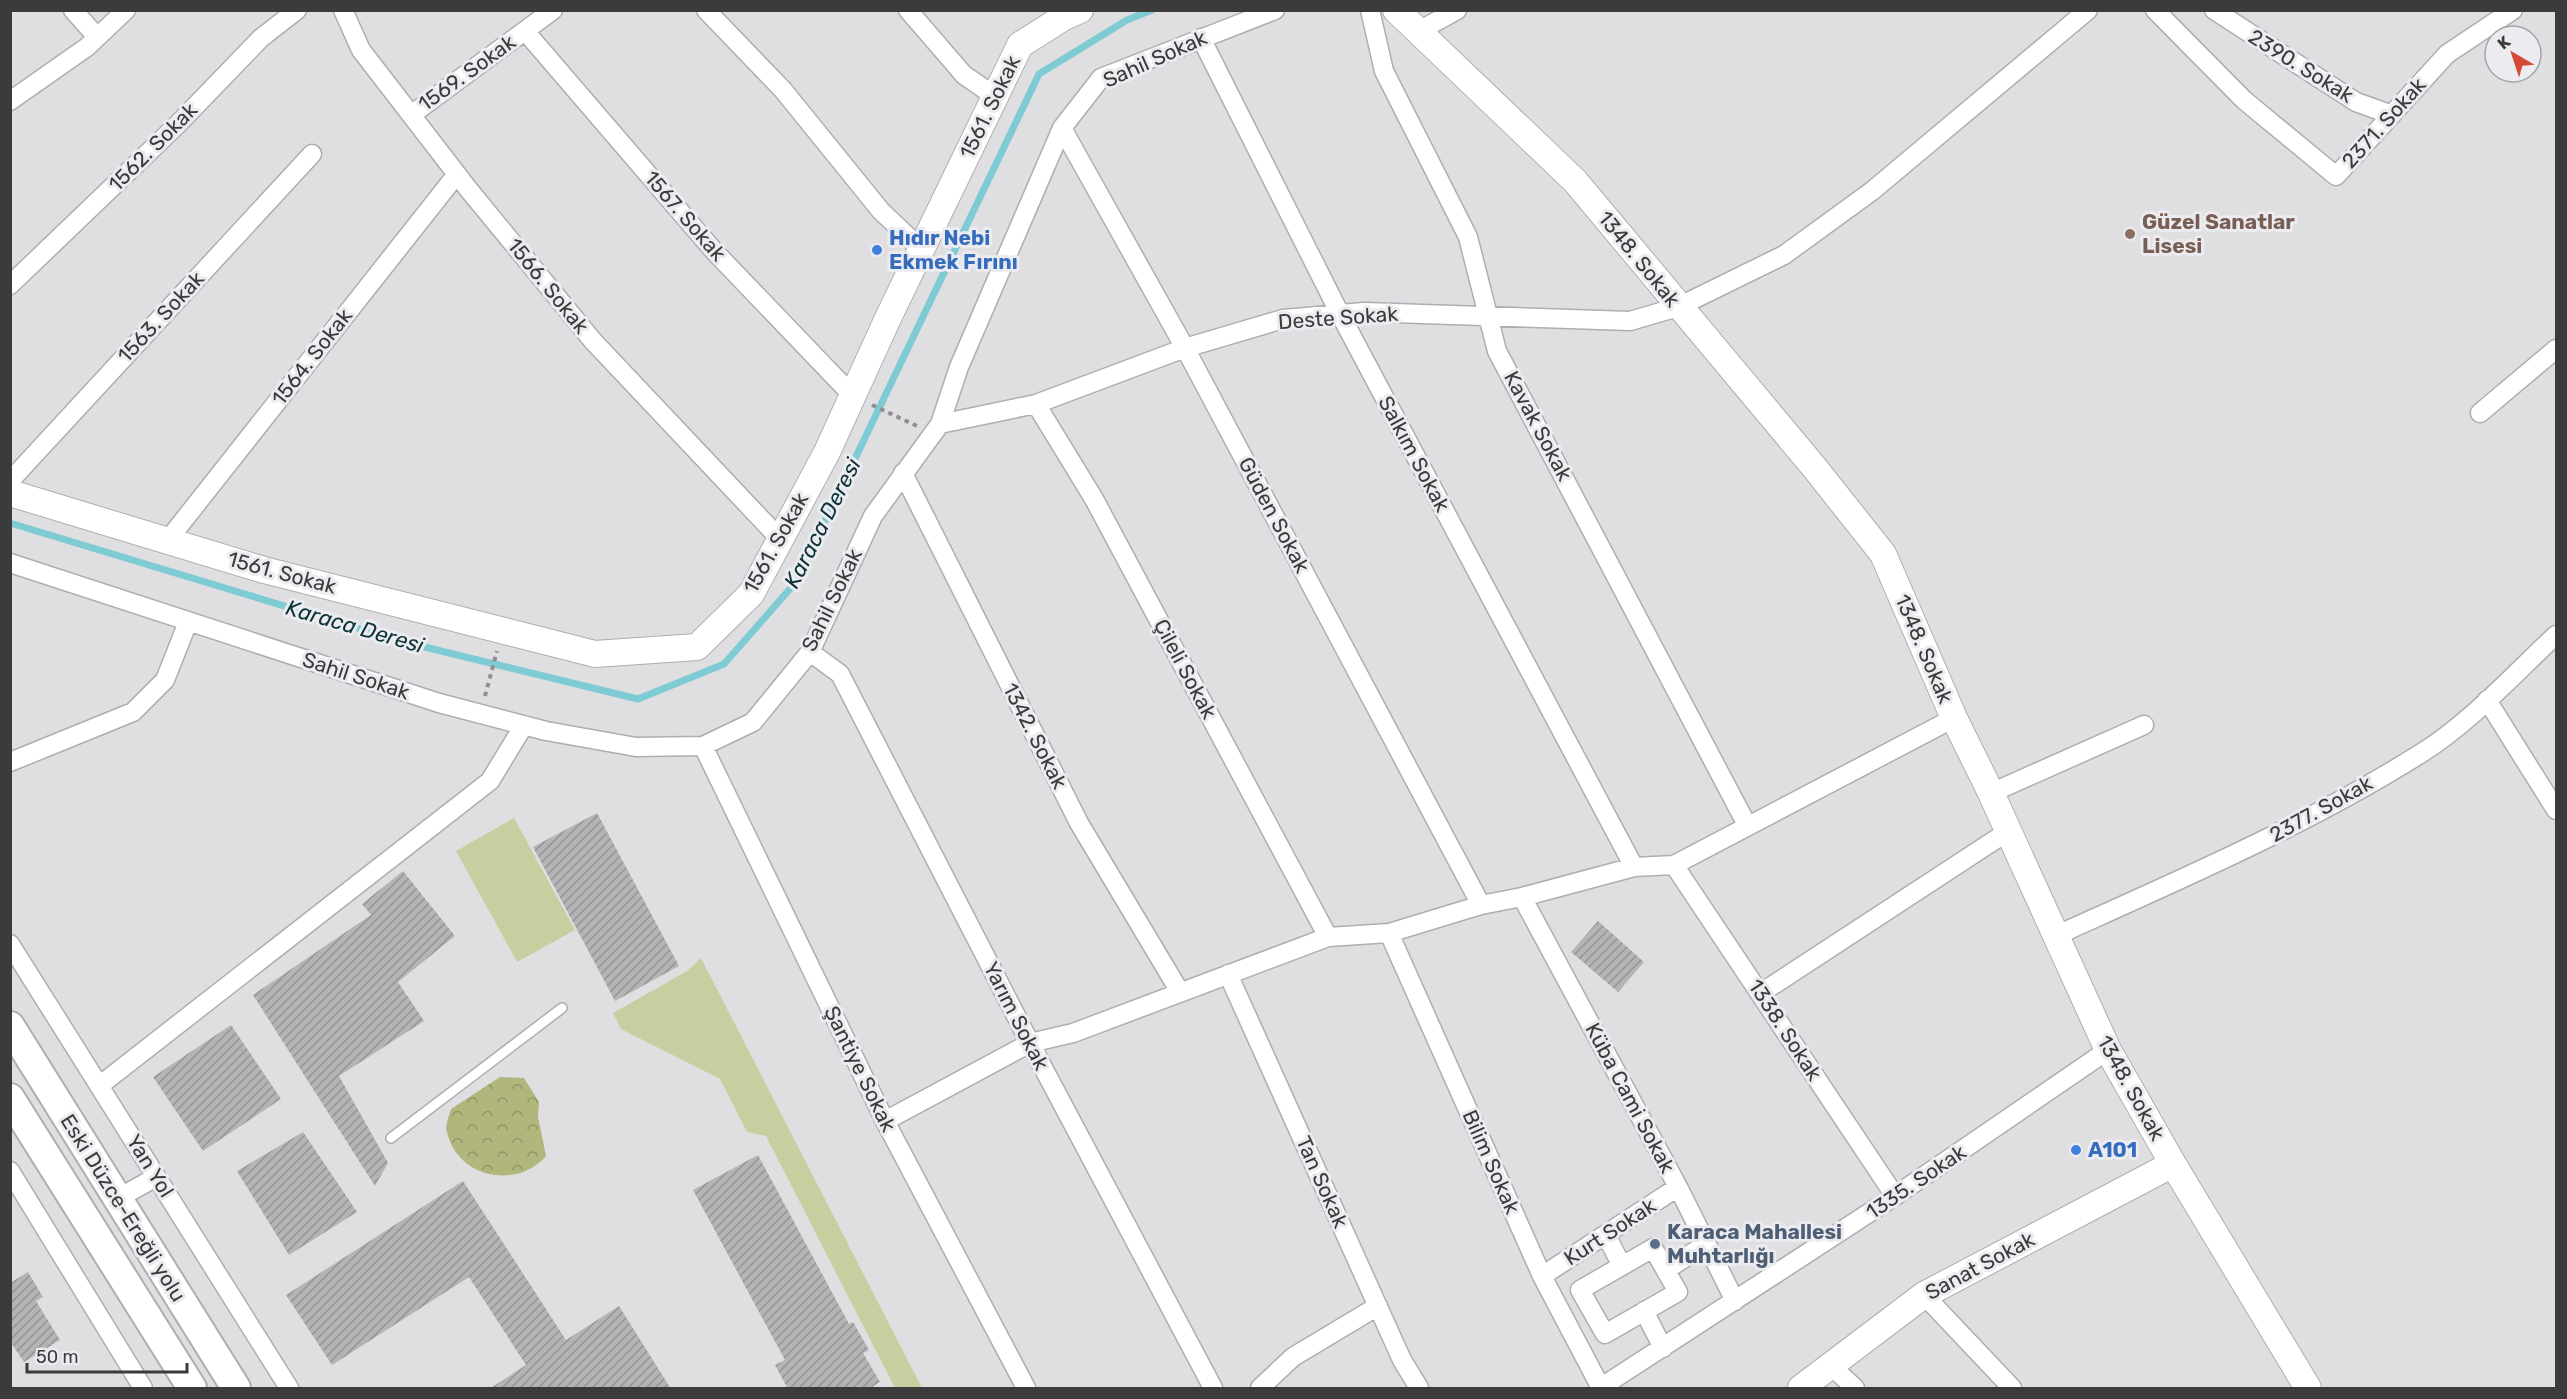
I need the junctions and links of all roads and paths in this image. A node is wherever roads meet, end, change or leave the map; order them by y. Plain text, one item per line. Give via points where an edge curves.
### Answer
1 (73, 10) edge
2 (126, 10) edge
3 (297, 10) edge
4 (343, 10) edge
5 (553, 10) edge
6 (706, 10) edge
7 (908, 10) edge
8 (1080, 10) edge
9 (1275, 10) edge
10 (1370, 10) edge
11 (1396, 10) edge
12 (1457, 10) edge
13 (2088, 10) edge
14 (2155, 10) edge
15 (2214, 10) edge
16 (2513, 10) edge
17 (525, 31) junction
18 (1417, 32) junction
19 (97, 37) junction
20 (1201, 38) junction
21 (996, 97) junction
22 (10, 100) edge
23 (411, 115) junction
24 (2392, 115) junction
25 (1062, 128) junction
26 (312, 154) dead end
27 (457, 174) junction
28 (921, 249) junction
29 (10, 285) edge
30 (1678, 307) junction
31 (1340, 314) junction
32 (1489, 315) junction
33 (1185, 348) junction
34 (2556, 349) edge
35 (852, 395) junction
36 (1036, 404) junction
37 (2480, 413) dead end
38 (936, 429) junction
39 (903, 473) junction
40 (10, 481) edge
41 (10, 493) edge
42 (780, 539) junction
43 (168, 540) junction
44 (10, 563) edge
45 (188, 622) junction
46 (503, 631) junction
47 (2556, 635) edge
48 (810, 652) junction
49 (2487, 700) junction
50 (480, 714) junction
51 (1954, 718) junction
52 (2144, 724) dead end
53 (524, 725) junction
54 (704, 746) junction
55 (10, 762) edge
56 (1991, 793) junction
57 (2556, 810) edge
58 (1747, 825) junction
59 (2007, 832) junction
60 (1674, 865) junction
61 (1634, 867) junction
62 (1522, 897) junction
63 (1481, 905) junction
64 (1389, 933) junction
65 (2055, 936) junction
66 (1328, 937) junction
67 (10, 944) edge
68 (1228, 974) junction
69 (1180, 992) junction
70 (1761, 993) junction
71 (562, 1008) dead end
72 (10, 1026) edge
73 (1030, 1043) junction
74 (2108, 1050) junction
75 (99, 1086) junction
76 (10, 1098) edge
77 (885, 1120) junction
78 (391, 1138) dead end
79 (2173, 1164) junction
80 (10, 1171) edge
81 (156, 1177) junction
82 (1678, 1187) junction
83 (1895, 1196) junction
84 (117, 1199) junction
85 (1606, 1235) junction
86 (1706, 1244) junction
87 (1622, 1266) junction
88 (1666, 1270) junction
89 (1542, 1276) junction
90 (1924, 1295) junction
91 (1735, 1301) junction
92 (1378, 1306) junction
93 (1592, 1310) junction
94 (1644, 1311) junction
95 (1567, 1324) junction
96 (1663, 1348) junction
97 (1830, 1365) junction
98 (1600, 1388) edge
99 (143, 1389) edge
100 (192, 1389) edge
101 (236, 1389) edge
102 (289, 1389) edge
103 (1026, 1389) edge
104 (1214, 1389) edge
105 (1260, 1389) edge
106 (1419, 1389) edge
107 (1801, 1389) edge
108 (1856, 1389) edge
109 (2012, 1389) edge
110 (2308, 1389) edge

1 - 19 street
2 - 19 street
3 - 29 street, 1562. Sokak via 261,39
4 - 23 street, 1566. Sokak via 361,50
5 - 17 street, 1569. Sokak
6 - 28 street via 783,90 881,212
7 - 21 street via 964,75
8 - 21 street, 1561. Sokak via 1020,45
9 - 20 street, Sahil Sokak
10 - 32 street, Kavak Sokak via 1384,71 1468,237
11 - 18 street, 1348. Sokak
12 - 18 street
13 - 30 street, Deste Sokak via 1872,191 1784,255
14 - 24 street, 2371. Sokak via 2244,100 2336,176
15 - 24 street, 2390. Sokak via 2356,102
16 - 24 street, 2371. Sokak via 2447,54
17 - 23 street, 1569. Sokak
17 - 35 street, 1567. Sokak via 714,251
18 - 30 street, 1348. Sokak via 1575,181
19 - 22 street
20 - 25 street, Sahil Sokak via 1101,78
20 - 31 street, Salkım Sokak
21 - 28 street, 1561. Sokak
23 - 27 street, 1566. Sokak
25 - 33 street, Güden Sokak
25 - 38 street, Sahil Sokak
26 - 40 street, 1563. Sokak
27 - 42 street, 1566. Sokak via 593,341
27 - 43 street, 1564. Sokak
28 - 35 street, 1561. Sokak
30 - 32 street, Deste Sokak via 1630,321
30 - 51 street, 1348. Sokak via 1883,554
31 - 32 street, Deste Sokak
31 - 33 street, Deste Sokak via 1283,319
31 - 61 street, Salkım Sokak
32 - 58 street, Kavak Sokak via 1497,351
33 - 36 street, Deste Sokak
33 - 63 street, Güden Sokak
34 - 37 street
35 - 38 path
35 - 42 street, 1561. Sokak via 827,452
36 - 38 street, Deste Sokak
36 - 66 street, Çileli Sokak via 1094,499
38 - 39 street, Sahil Sokak
39 - 48 street, Sahil Sokak via 873,516
39 - 69 street, 1342. Sokak via 1079,823
41 - 43 street, 1561. Sokak
42 - 46 street, 1561. Sokak via 751,594 697,647 595,654
43 - 46 street, 1561. Sokak via 264,570
44 - 45 street, Sahil Sokak
45 - 50 street, Sahil Sokak
45 - 55 street via 165,680 133,712
46 - 50 path
47 - 49 street, 2377. Sokak
48 - 54 street, Sahil Sokak via 753,722
48 - 73 street, Yarım Sokak via 840,674
49 - 57 street
49 - 65 street, 2377. Sokak via 2421,753 2262,842
50 - 53 street, Sahil Sokak
51 - 56 street, 1348. Sokak
51 - 58 street
52 - 56 street
53 - 54 street, Sahil Sokak via 636,747
53 - 75 street via 490,781
54 - 77 street, Şantiye Sokak
56 - 59 street, 1348. Sokak
58 - 60 street
59 - 65 street, 1348. Sokak
59 - 70 street
60 - 61 street
60 - 70 street, 1338. Sokak
61 - 62 street
62 - 63 street
62 - 82 street, Küba Cami Sokak
63 - 64 street
64 - 66 street
64 - 89 street, Bilim Sokak
65 - 74 street, 1348. Sokak
66 - 68 street
67 - 75 street, Yan Yol
68 - 69 street
68 - 92 street, Tan Sokak
69 - 73 street via 1073,1033
70 - 83 street, 1338. Sokak
71 - 78 lane
72 - 84 main road, Eski Düzce-Ereğli yolu
73 - 77 street
73 - 104 street, Yarım Sokak
74 - 79 street, 1348. Sokak
74 - 83 street, 1335. Sokak
75 - 81 street, Yan Yol
76 - 100 main road, Eski Düzce-Ereğli yolu
77 - 103 street, Şantiye Sokak
79 - 90 street, Sanat Sokak
79 - 110 street, 1348. Sokak
80 - 99 street
81 - 84 street
81 - 102 street, Yan Yol
82 - 85 street, Kurt Sokak
82 - 86 street, Küba Cami Sokak
83 - 91 street, 1335. Sokak
84 - 101 main road, Eski Düzce-Ereğli yolu
85 - 87 street
85 - 89 street, Kurt Sokak
86 - 88 street
86 - 91 street, Küba Cami Sokak
87 - 88 street via 1653,1248
87 - 93 street via 1580,1290
88 - 94 street via 1678,1292
89 - 95 street, Bilim Sokak
90 - 97 street, Sanat Sokak
90 - 109 street
91 - 96 street, 1335. Sokak
92 - 105 street via 1293,1357
92 - 106 street, Tan Sokak
93 - 94 street via 1605,1334
93 - 95 street
94 - 96 street
95 - 98 street, Bilim Sokak
96 - 98 street, 1335. Sokak
97 - 107 street, Sanat Sokak
97 - 108 street

